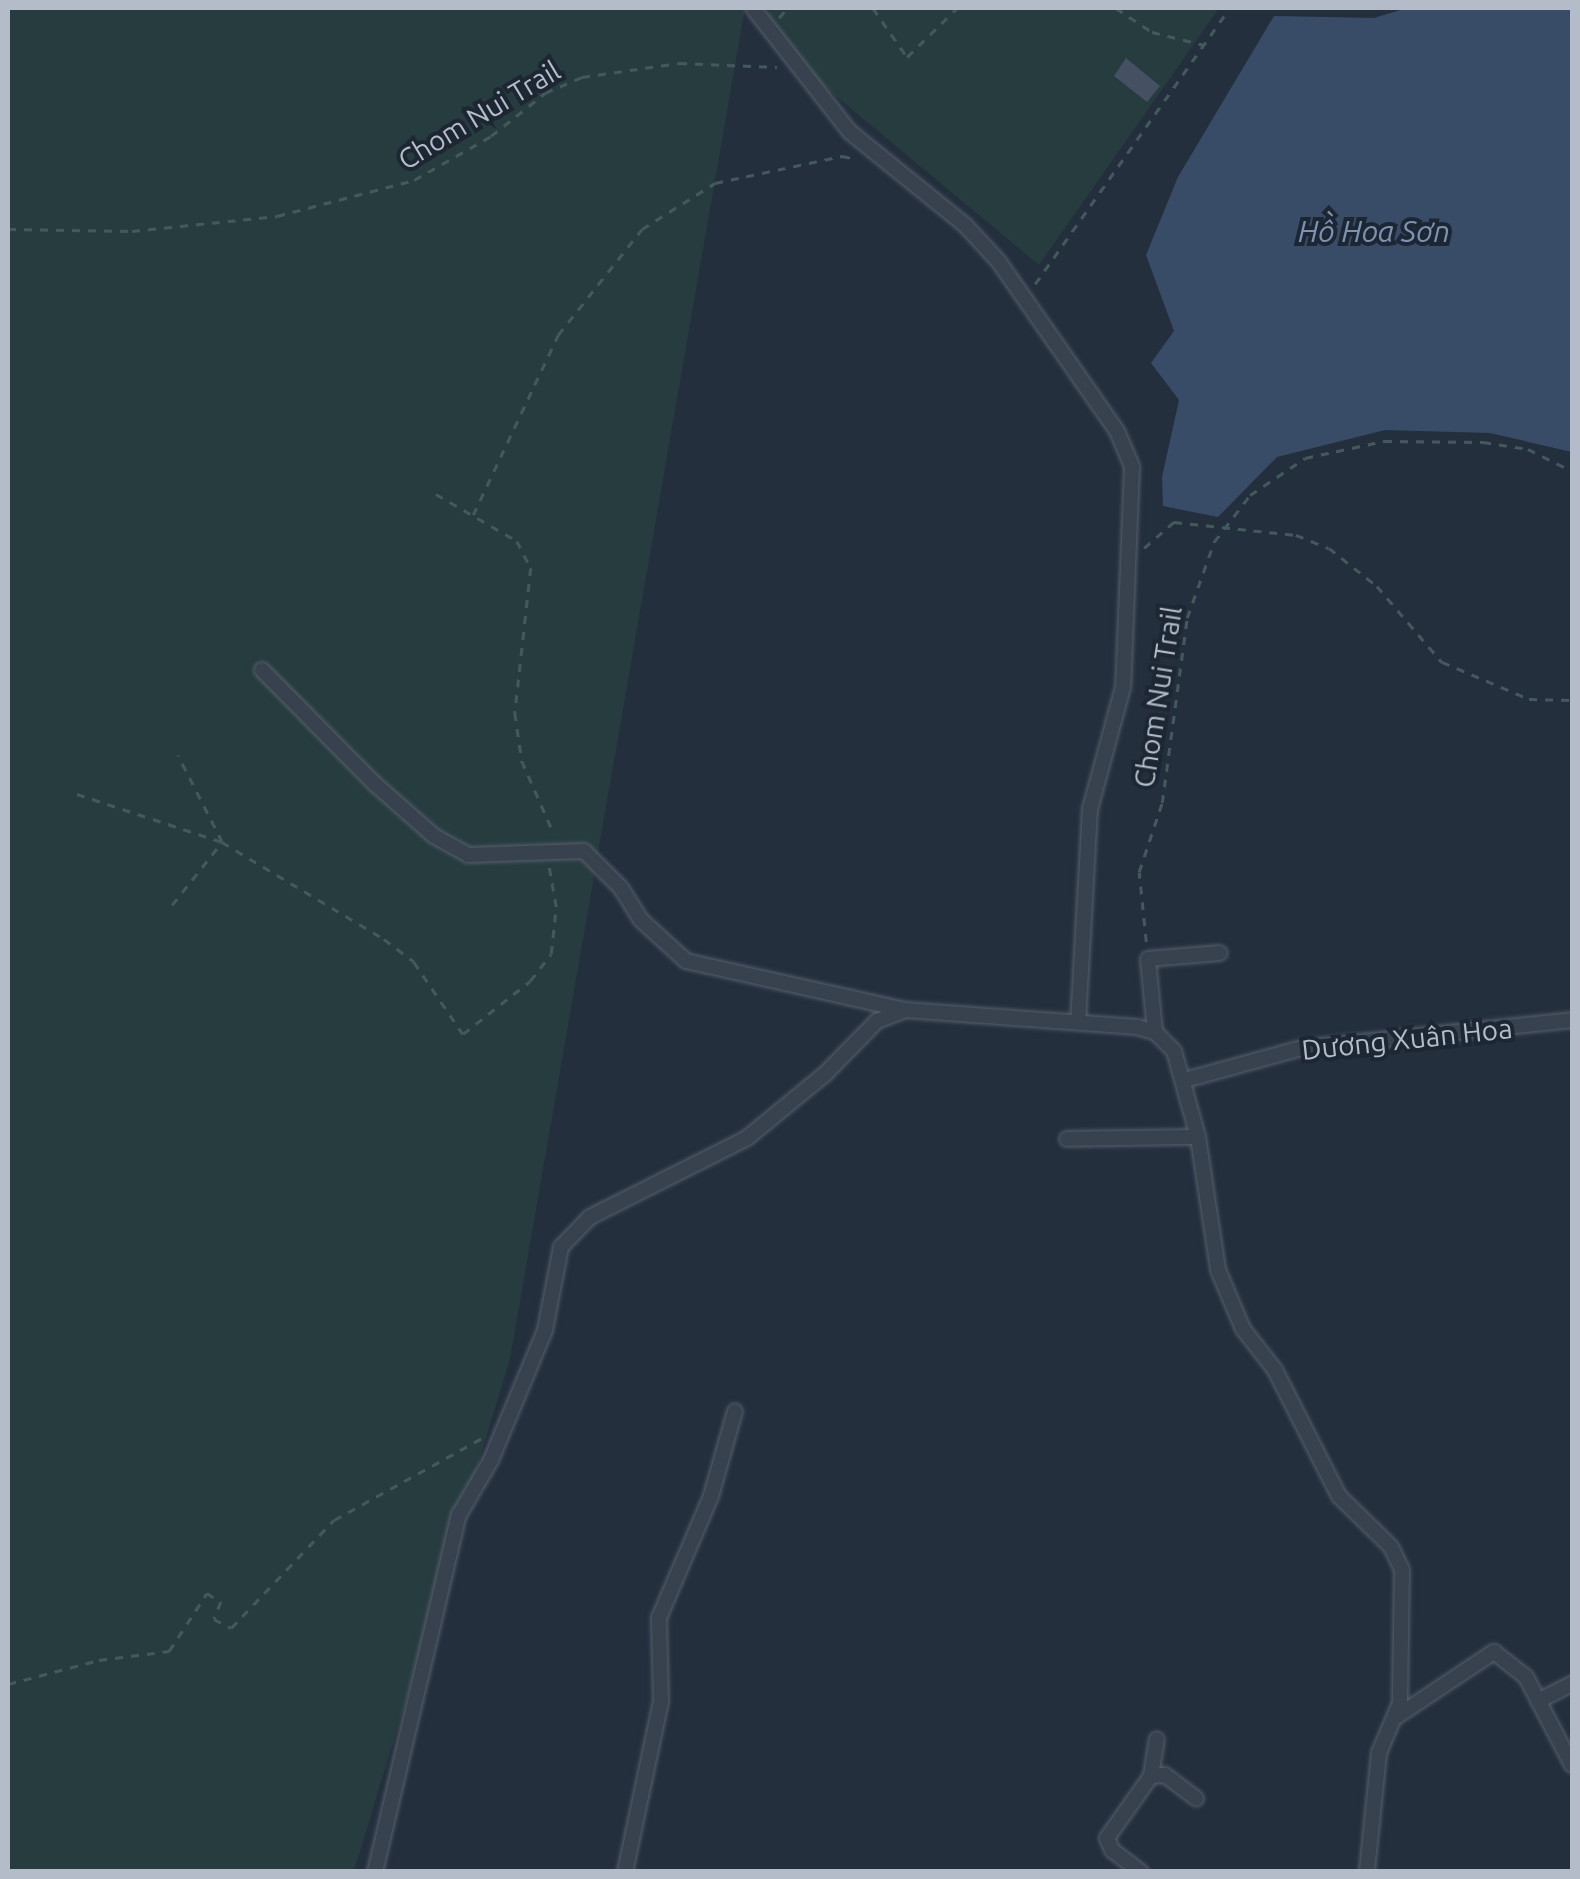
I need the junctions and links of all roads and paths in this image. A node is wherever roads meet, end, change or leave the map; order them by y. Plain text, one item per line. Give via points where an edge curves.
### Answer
1 (753, 8) edge
2 (873, 8) edge
3 (957, 8) edge
4 (1116, 8) edge
5 (1230, 8) edge
6 (1205, 45) junction
7 (796, 63) junction
8 (865, 161) dead end
9 (8, 230) edge
10 (1022, 301) junction
11 (1572, 471) edge
12 (436, 494) dead end
13 (473, 515) junction
14 (1224, 525) junction
15 (1129, 547) junction
16 (262, 670) dead end
17 (1572, 700) edge
18 (178, 756) dead end
19 (76, 794) dead end
20 (222, 842) junction
21 (554, 855) junction
22 (172, 905) dead end
23 (1220, 952) dead end
24 (1148, 959) junction
25 (905, 1010) junction
26 (1572, 1020) edge
27 (1078, 1022) junction
28 (1155, 1032) junction
29 (1184, 1080) junction
30 (1198, 1137) junction
31 (1067, 1139) dead end
32 (735, 1410) dead end
33 (498, 1444) junction
34 (8, 1684) edge
35 (1572, 1684) edge
36 (1538, 1701) junction
37 (1390, 1722) junction
38 (1158, 1739) dead end
39 (1572, 1765) edge
40 (1151, 1776) junction
41 (1196, 1798) dead end
42 (375, 1872) edge
43 (624, 1872) edge
44 (1140, 1872) edge
45 (1367, 1872) edge

1 - 7 street
2 - 3 path via 907,57
4 - 6 path via 1152,32
5 - 6 path
6 - 10 path
7 - 9 path, Chom Nui Trail via 680,64 582,77 545,93 491,136 414,180 277,216 132,231
7 - 10 street via 850,132 966,225
8 - 13 path via 842,156 715,183 642,229 558,335
10 - 15 street via 1117,431 1132,467
11 - 14 path, Chom Nui Trail via 1528,449 1384,441 1282,469
12 - 13 path
13 - 21 path via 518,541 531,568 516,713 522,761
14 - 15 path via 1174,522 1152,537 1150,548
14 - 17 path via 1296,535 1329,548 1378,586 1442,662 1529,698
14 - 24 path, Chom Nui Trail via 1187,618 1162,803 1139,872
15 - 27 street via 1123,687 1090,808
16 - 21 street via 434,836 468,856
18 - 20 path
19 - 20 path
20 - 21 path via 414,962 463,1034 530,981 551,954
20 - 22 path
21 - 25 street via 584,851 604,867 641,920 686,961
23 - 24 street
24 - 28 street
25 - 27 street
25 - 33 street via 876,1022 826,1074 747,1138 574,1230 561,1246 545,1330
26 - 29 street, Dương Xuân Hoa via 1302,1048
27 - 28 street
28 - 29 street via 1174,1052
29 - 30 street
30 - 31 street
30 - 37 street via 1218,1270 1242,1329 1275,1370 1339,1496 1392,1547 1402,1570 1400,1703
32 - 43 street via 711,1496 659,1618 660,1701
33 - 34 path via 474,1440 334,1520 231,1628 214,1619 221,1602 207,1593 169,1650
33 - 42 street via 459,1515
35 - 36 street
36 - 37 street via 1517,1665 1494,1652
36 - 39 street
37 - 45 street via 1378,1753
38 - 40 street via 1160,1757
40 - 41 street via 1165,1775
40 - 44 street via 1107,1838

